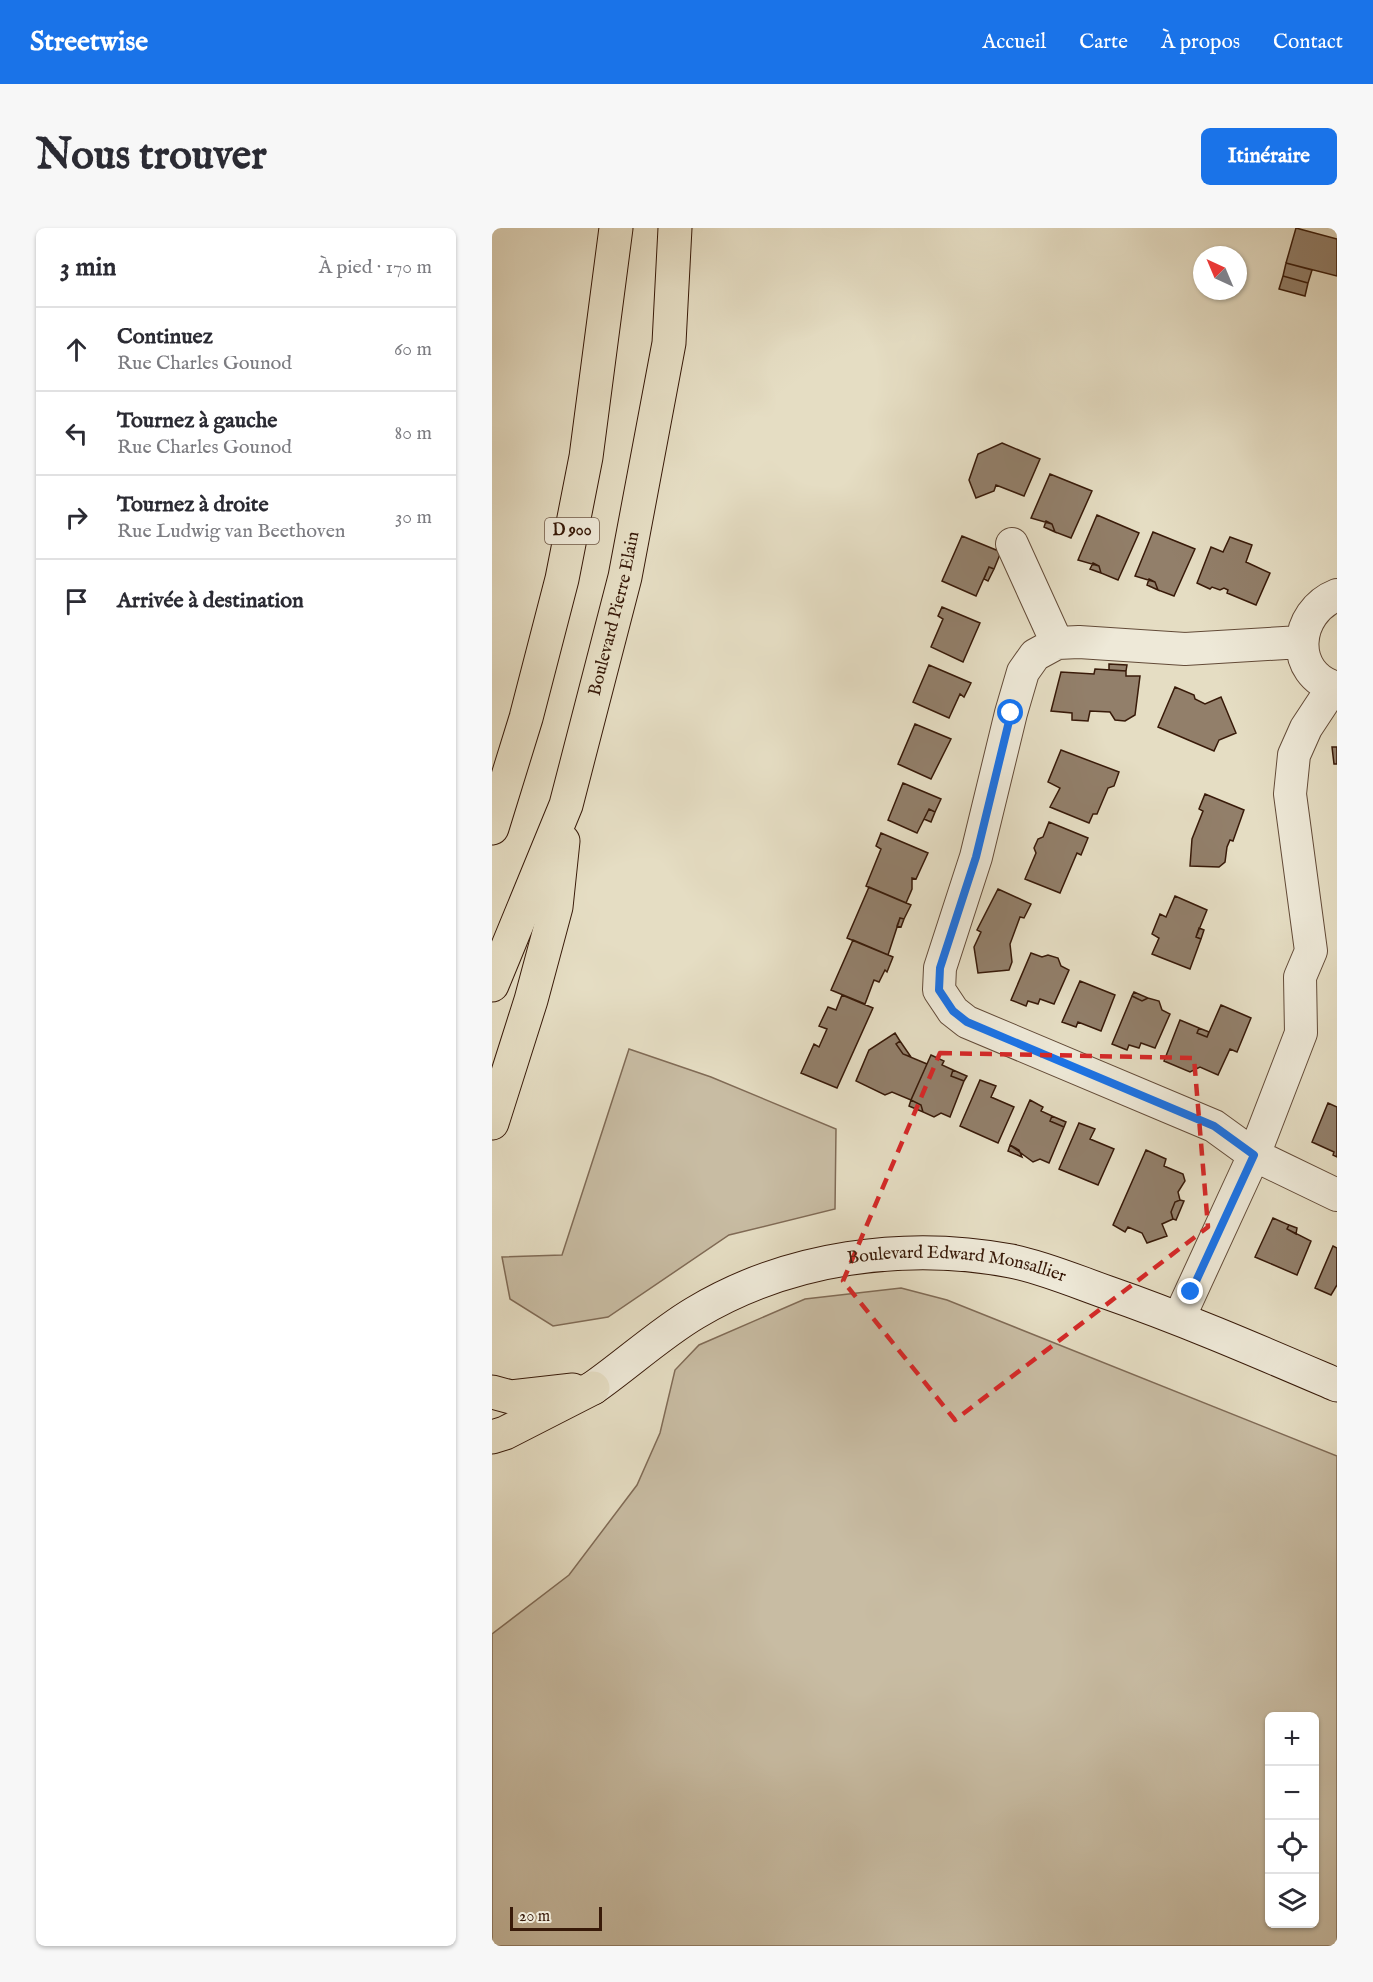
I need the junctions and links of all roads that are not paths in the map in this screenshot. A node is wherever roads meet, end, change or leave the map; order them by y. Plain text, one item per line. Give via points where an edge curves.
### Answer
1 (616, 228) edge
2 (675, 228) edge
3 (1012, 543) dead end
4 (1337, 595) edge
5 (1301, 642) junction
6 (1057, 643) junction
7 (1335, 687) edge
8 (566, 805) junction
9 (492, 828) edge
10 (492, 985) edge
11 (492, 1123) edge
12 (1254, 1155) junction
13 (1337, 1195) edge
14 (1179, 1318) junction
15 (1337, 1385) edge
16 (593, 1388) junction
17 (492, 1392) edge
18 (492, 1437) edge

1 - 9 main road, D 900 via 586,456 562,579
2 - 8 main road, Boulevard Pierre Elain via 669,343 625,577
3 - 6 street
4 - 5 street via 1316,607 1308,618
5 - 6 street via 1185,649
5 - 7 street via 1312,670
6 - 12 street via 1035,655 1023,672 976,857 940,968 939,990 953,1011 967,1022 1214,1126
7 - 12 street via 1306,728 1294,755 1290,794 1311,951 1300,977 1301,1033
8 - 10 main road, Boulevard Pierre Elain
8 - 11 main road via 556,907
12 - 13 street
12 - 14 street
14 - 15 street, Boulevard Edward Monsallier
14 - 16 street, Boulevard Edward Monsallier via 1012,1261 932,1251 856,1257 769,1278 695,1313
16 - 17 main road via 511,1397
16 - 18 main road

